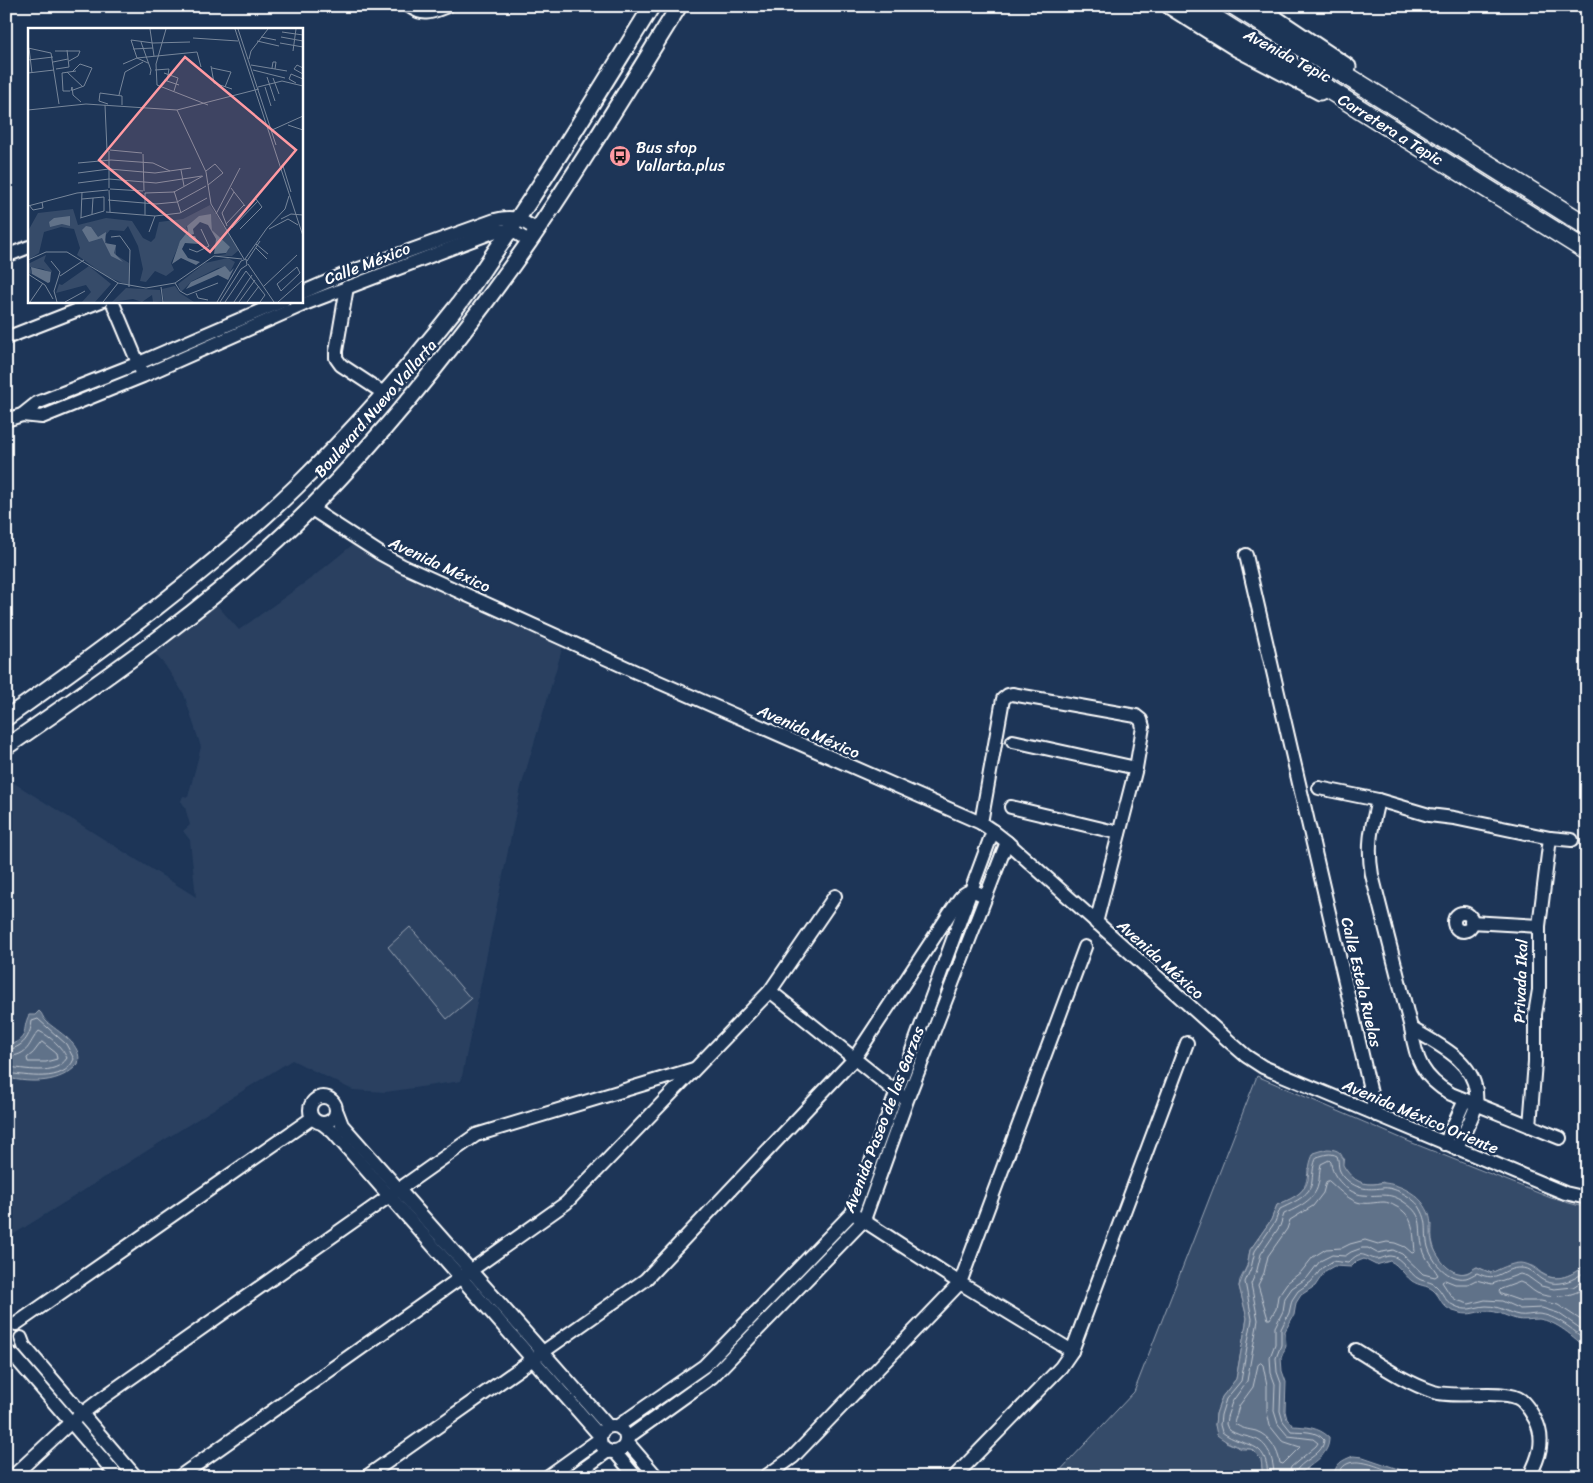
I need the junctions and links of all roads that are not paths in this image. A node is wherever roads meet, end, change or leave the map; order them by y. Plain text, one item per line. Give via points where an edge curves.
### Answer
1 (409, 6) edge
2 (447, 6) edge
3 (652, 6) edge
4 (679, 6) edge
5 (1169, 6) edge
6 (1195, 6) edge
7 (1236, 6) edge
8 (1259, 14) edge
9 (1368, 115) junction
10 (515, 224) junction
11 (1587, 226) edge
12 (533, 235) junction
13 (28, 247) edge
14 (1587, 252) edge
15 (6, 256) edge
16 (347, 287) junction
17 (302, 293) edge
18 (98, 302) edge
19 (112, 302) edge
20 (281, 302) edge
21 (7, 335) edge
22 (138, 363) junction
23 (144, 376) junction
24 (385, 394) junction
25 (22, 415) junction
26 (6, 420) edge
27 (310, 508) junction
28 (1246, 555) dead end
29 (6, 718) edge
30 (1013, 741) dead end
31 (6, 747) edge
32 (1136, 768) junction
33 (1319, 788) dead end
34 (1378, 800) junction
35 (1012, 807) dead end
36 (980, 823) junction
37 (993, 831) junction
38 (1119, 833) junction
39 (1550, 838) junction
40 (1572, 840) dead end
41 (1007, 842) junction
42 (971, 890) junction
43 (835, 896) dead end
44 (986, 896) junction
45 (1096, 922) junction
46 (1471, 922) dead end
47 (943, 923) junction
48 (1538, 926) junction
49 (957, 928) junction
50 (1085, 948) dead end
51 (770, 991) junction
52 (1411, 1028) junction
53 (1187, 1043) dead end
54 (1246, 1056) joint
55 (854, 1059) junction
56 (696, 1069) junction
57 (896, 1092) junction
58 (907, 1100) junction
59 (1471, 1102) junction
60 (336, 1112) junction
61 (1376, 1115) junction
62 (317, 1121) junction
63 (1530, 1126) junction
64 (1560, 1138) dead end
65 (1451, 1146) junction
66 (394, 1192) junction
67 (1587, 1198) edge
68 (852, 1213) junction
69 (864, 1220) junction
70 (466, 1274) junction
71 (960, 1283) junction
72 (11, 1322) edge
73 (21, 1338) junction
74 (1356, 1350) dead end
75 (6, 1351) edge
76 (1072, 1351) junction
77 (538, 1355) junction
78 (82, 1414) junction
79 (71, 1422) junction
80 (607, 1432) junction
81 (627, 1440) junction
82 (611, 1452) junction
83 (12, 1477) edge
84 (118, 1477) edge
85 (136, 1477) edge
86 (179, 1477) edge
87 (366, 1477) edge
88 (547, 1477) edge
89 (572, 1477) edge
90 (636, 1477) edge
91 (657, 1477) edge
92 (765, 1477) edge
93 (954, 1477) edge
94 (1529, 1477) edge

1 - 2 street via 422,13
3 - 10 main road, Boulevard Nuevo Vallarta
4 - 12 main road, Boulevard Nuevo Vallarta
5 - 9 main road, Avenida Tepic via 1259,60
6 - 9 highway, Carretera a Tepic
7 - 8 highway, Carretera a Tepic
8 - 11 highway, Carretera a Tepic via 1395,106
9 - 14 highway, Carretera a Tepic
10 - 12 street
10 - 16 street, Calle México
10 - 17 street, Calle México via 506,217 495,220
10 - 24 main road, Boulevard Nuevo Vallarta via 457,307
12 - 27 main road, Boulevard Nuevo Vallarta via 424,382
13 - 15 street
16 - 23 street, Calle México
16 - 24 street via 336,358 341,365
18 - 21 street
19 - 22 street
20 - 22 street, Calle México
22 - 23 street
22 - 25 street, Calle México via 37,403
23 - 25 street, Calle México via 42,417
24 - 29 main road, Boulevard Nuevo Vallarta via 297,486 181,588
25 - 26 street, Calle México
27 - 31 main road, Boulevard Nuevo Vallarta via 249,564 164,634
27 - 36 street, Avenida México via 403,566
28 - 61 street, Calle Estela Ruelas
30 - 32 street
32 - 36 street via 1143,727 1136,716 1008,695 1003,699
32 - 38 street
33 - 34 street
34 - 39 street via 1430,815
34 - 52 street via 1369,856
35 - 38 street
36 - 37 street, Avenida México
37 - 41 street, Avenida México
37 - 42 street, Avenida Paseo de las Garzas
38 - 45 street
39 - 40 street
39 - 48 street, Privada Ikal
41 - 44 street, Avenida Paseo de las Garzas
41 - 45 street, Avenida México
42 - 44 street
42 - 47 street via 960,898
42 - 49 street, Avenida Paseo de las Garzas
43 - 51 street
44 - 58 street, Avenida Paseo de las Garzas
45 - 54 street, Avenida México
46 - 48 street
47 - 49 street
47 - 55 street
48 - 63 street, Privada Ikal via 1539,990
49 - 57 street, Avenida Paseo de las Garzas
50 - 71 street
51 - 55 street
51 - 56 street
52 - 59 street via 1421,1067 1437,1086
52 - 59 street via 1464,1065 1475,1086
53 - 76 street
54 - 61 street, Avenida México Oriente via 1263,1067
55 - 57 street
55 - 77 street via 645,1280
56 - 66 street via 476,1135
56 - 70 street via 566,1203
57 - 58 street
57 - 68 street, Avenida Paseo de las Garzas
58 - 69 street, Avenida Paseo de las Garzas
59 - 63 street
59 - 65 street
60 - 62 street via 329,1122
60 - 62 street via 333,1100 320,1097 314,1100 310,1111
60 - 66 street
61 - 65 street, Avenida México Oriente
62 - 66 street via 333,1132
62 - 72 street
63 - 64 street
65 - 67 street, Avenida México Oriente via 1565,1193
66 - 70 street
66 - 78 street
68 - 69 street
68 - 80 street, Avenida Paseo de las Garzas via 704,1366
69 - 71 street
69 - 81 street, Avenida Paseo de las Garzas via 712,1377
70 - 77 street
70 - 86 street
71 - 76 street
71 - 92 street via 793,1457
72 - 73 street via 20,1330
73 - 75 street via 18,1344
73 - 78 street via 24,1346
74 - 94 street via 1405,1381 1436,1392 1506,1394 1521,1399 1537,1423 1541,1438 1539,1458
75 - 79 street via 14,1356
76 - 93 street via 1061,1367
77 - 80 street
77 - 87 street
78 - 79 street
78 - 85 street
79 - 83 street
79 - 84 street
80 - 81 street via 626,1433
80 - 82 street via 604,1448
80 - 88 street, Avenida Paseo de las Garzas
81 - 82 street, Avenida Paseo de las Garzas via 622,1449
81 - 91 street
82 - 89 street
82 - 90 street

